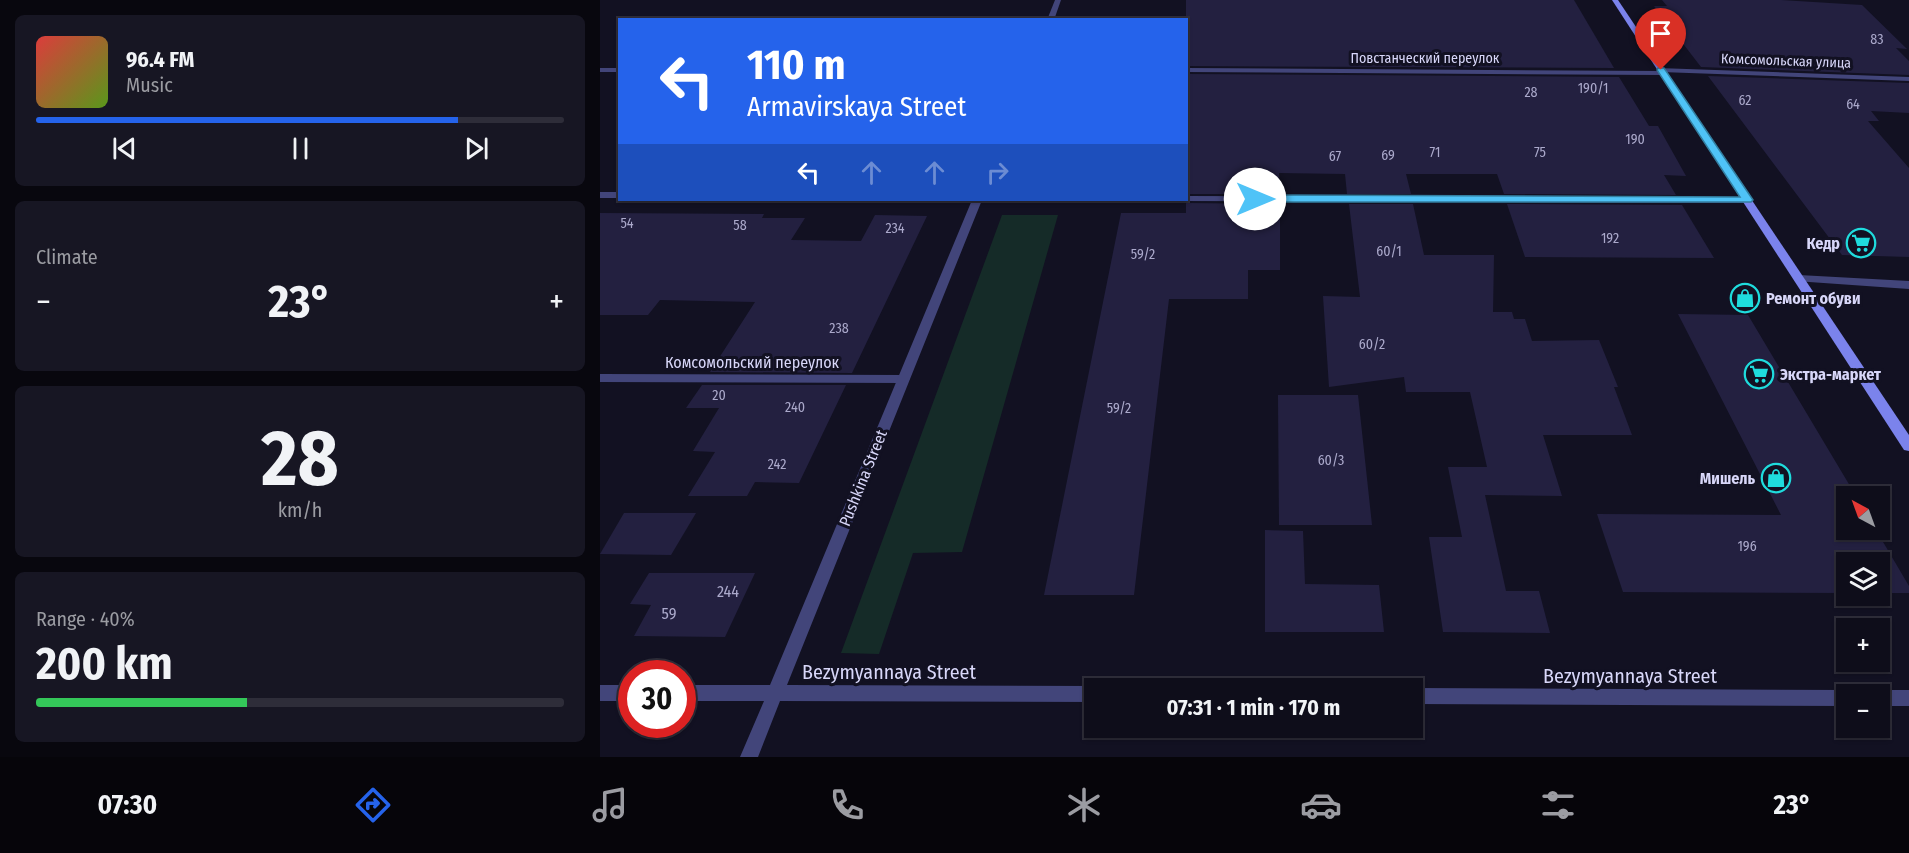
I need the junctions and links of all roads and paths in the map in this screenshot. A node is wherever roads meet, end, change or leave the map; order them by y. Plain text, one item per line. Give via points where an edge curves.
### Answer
1 (1058, 0) edge
2 (1615, 0) edge
3 (1051, 18) edge
4 (600, 70) edge
5 (618, 70) edge
6 (1188, 70) edge
7 (1662, 71) junction
8 (1909, 79) edge
9 (600, 195) edge
10 (618, 195) edge
11 (1188, 199) edge
12 (1747, 200) junction
13 (977, 201) edge
14 (1799, 279) junction
15 (1909, 285) edge
16 (600, 378) edge
17 (904, 379) junction
18 (1909, 446) edge
19 (600, 693) edge
20 (618, 693) edge
21 (696, 693) edge
22 (775, 693) junction
23 (1084, 694) edge
24 (1423, 696) edge
25 (1836, 698) edge
26 (1890, 698) edge
27 (1909, 698) edge
28 (749, 757) edge

1 - 3 street
2 - 7 street
4 - 5 street
6 - 7 street, Повстанческий переулок
7 - 8 street, Комсомольская улица
7 - 12 street
9 - 10 street
11 - 12 street
12 - 14 street
13 - 17 street, Pushkina Street
14 - 15 street
14 - 18 street
16 - 17 street, Комсомольский переулок
17 - 22 street, Pushkina Street
19 - 20 street
21 - 22 street, Bezymyannaya Street
22 - 23 street, Bezymyannaya Street
22 - 28 street, Pushkina Street
24 - 25 street, Bezymyannaya Street
26 - 27 street

